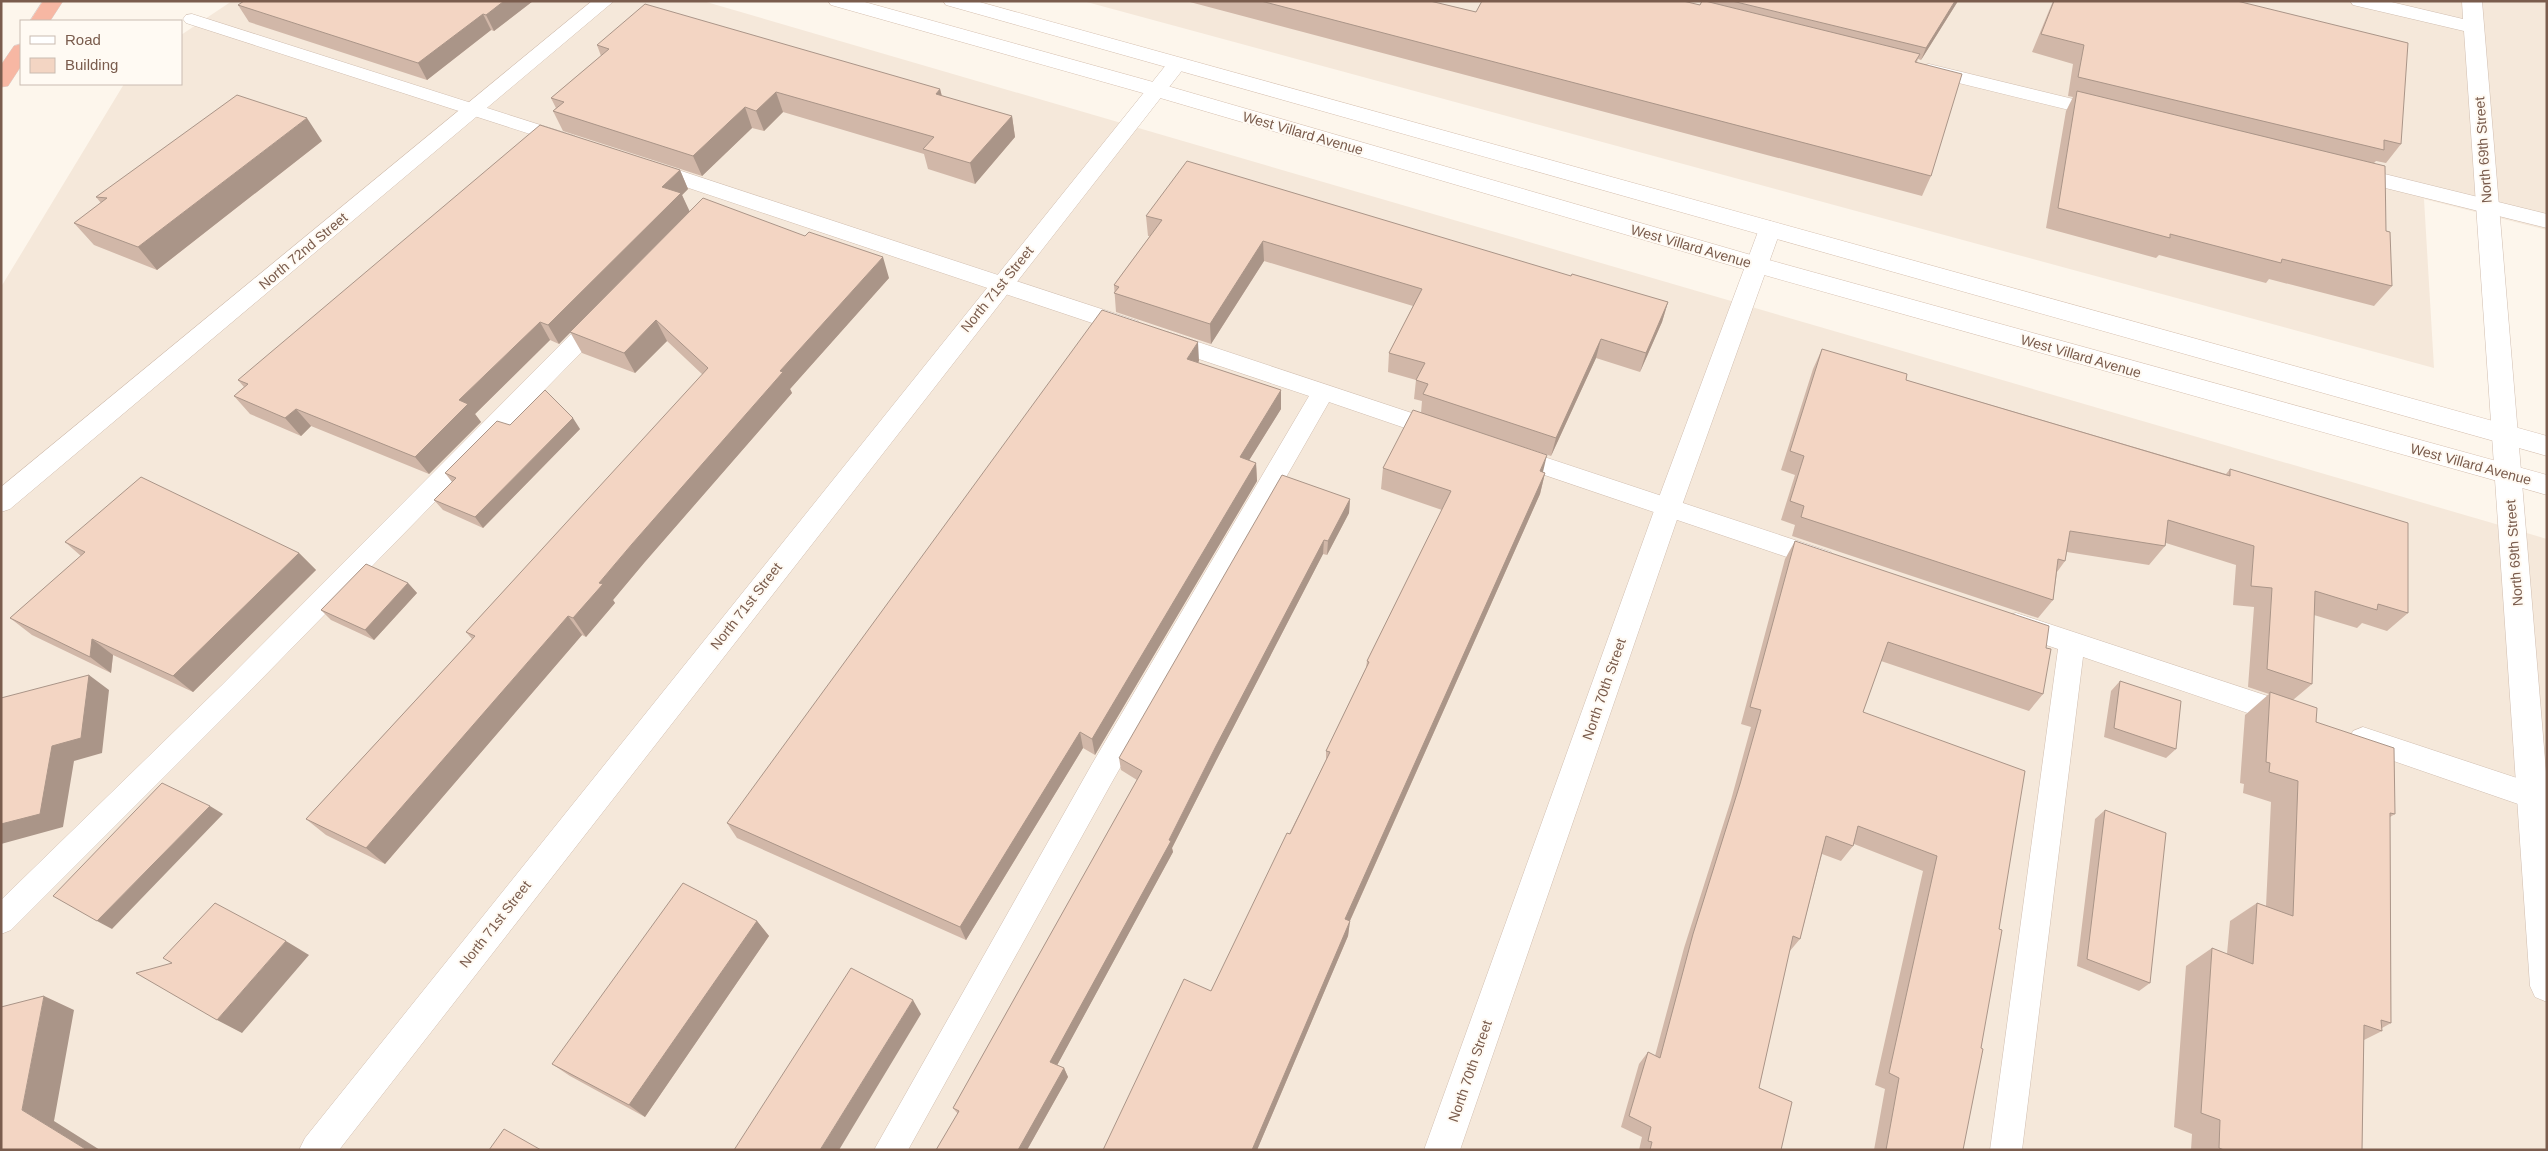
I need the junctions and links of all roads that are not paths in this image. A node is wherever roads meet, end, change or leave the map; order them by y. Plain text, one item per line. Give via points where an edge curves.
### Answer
1 (53, 1) edge
2 (604, 1) edge
3 (838, 1) edge
4 (953, 1) edge
5 (2360, 1) edge
6 (2472, 1) edge
7 (192, 19) dead end
8 (41, 20) edge
9 (2474, 27) junction
10 (20, 52) edge
11 (1177, 64) junction
12 (1908, 65) edge
13 (1, 81) edge
14 (1157, 90) junction
15 (474, 109) junction
16 (2120, 117) edge
17 (592, 148) edge
18 (630, 161) edge
19 (2332, 168) edge
20 (724, 192) junction
21 (2488, 206) junction
22 (705, 211) edge
23 (2547, 221) edge
24 (1770, 229) junction
25 (1757, 266) junction
26 (1001, 284) junction
27 (612, 306) edge
28 (1323, 392) junction
29 (2505, 434) junction
30 (1462, 438) edge
31 (2547, 446) edge
32 (1490, 447) edge
33 (2508, 474) junction
34 (2547, 485) edge
35 (1, 502) edge
36 (1668, 508) junction
37 (1845, 566) edge
38 (1996, 617) edge
39 (2072, 642) junction
40 (2308, 721) edge
41 (2346, 734) edge
42 (2540, 798) edge
43 (1, 920) edge
44 (2547, 986) edge
45 (317, 1150) edge
46 (890, 1150) edge
47 (1442, 1150) edge
48 (2006, 1150) edge

1 - 8 highway
2 - 15 street, North 72nd Street
3 - 14 street, West Villard Avenue
4 - 11 street
5 - 9 street
6 - 9 street, North 69th Street
7 - 15 lane
9 - 21 street, North 69th Street
10 - 13 highway
11 - 14 street, North 71st Street
11 - 24 street
12 - 16 lane
14 - 25 street, West Villard Avenue
14 - 26 street, North 71st Street
15 - 17 lane
15 - 35 street, North 72nd Street
18 - 20 lane
19 - 21 lane
20 - 22 lane
20 - 26 lane
21 - 23 lane
21 - 29 street, North 69th Street
24 - 25 street, North 70th Street
24 - 29 street
25 - 33 street, West Villard Avenue
25 - 36 street, North 70th Street
26 - 28 lane
26 - 45 street, North 71st Street
27 - 43 lane via 231,693
28 - 30 lane
28 - 46 lane
29 - 31 street
29 - 33 street, North 69th Street
32 - 36 lane
33 - 34 street, West Villard Avenue
33 - 42 street, North 69th Street
36 - 37 lane
36 - 47 street, North 70th Street
38 - 39 lane
39 - 40 lane
39 - 48 lane
41 - 42 lane
42 - 44 street, North 69th Street

